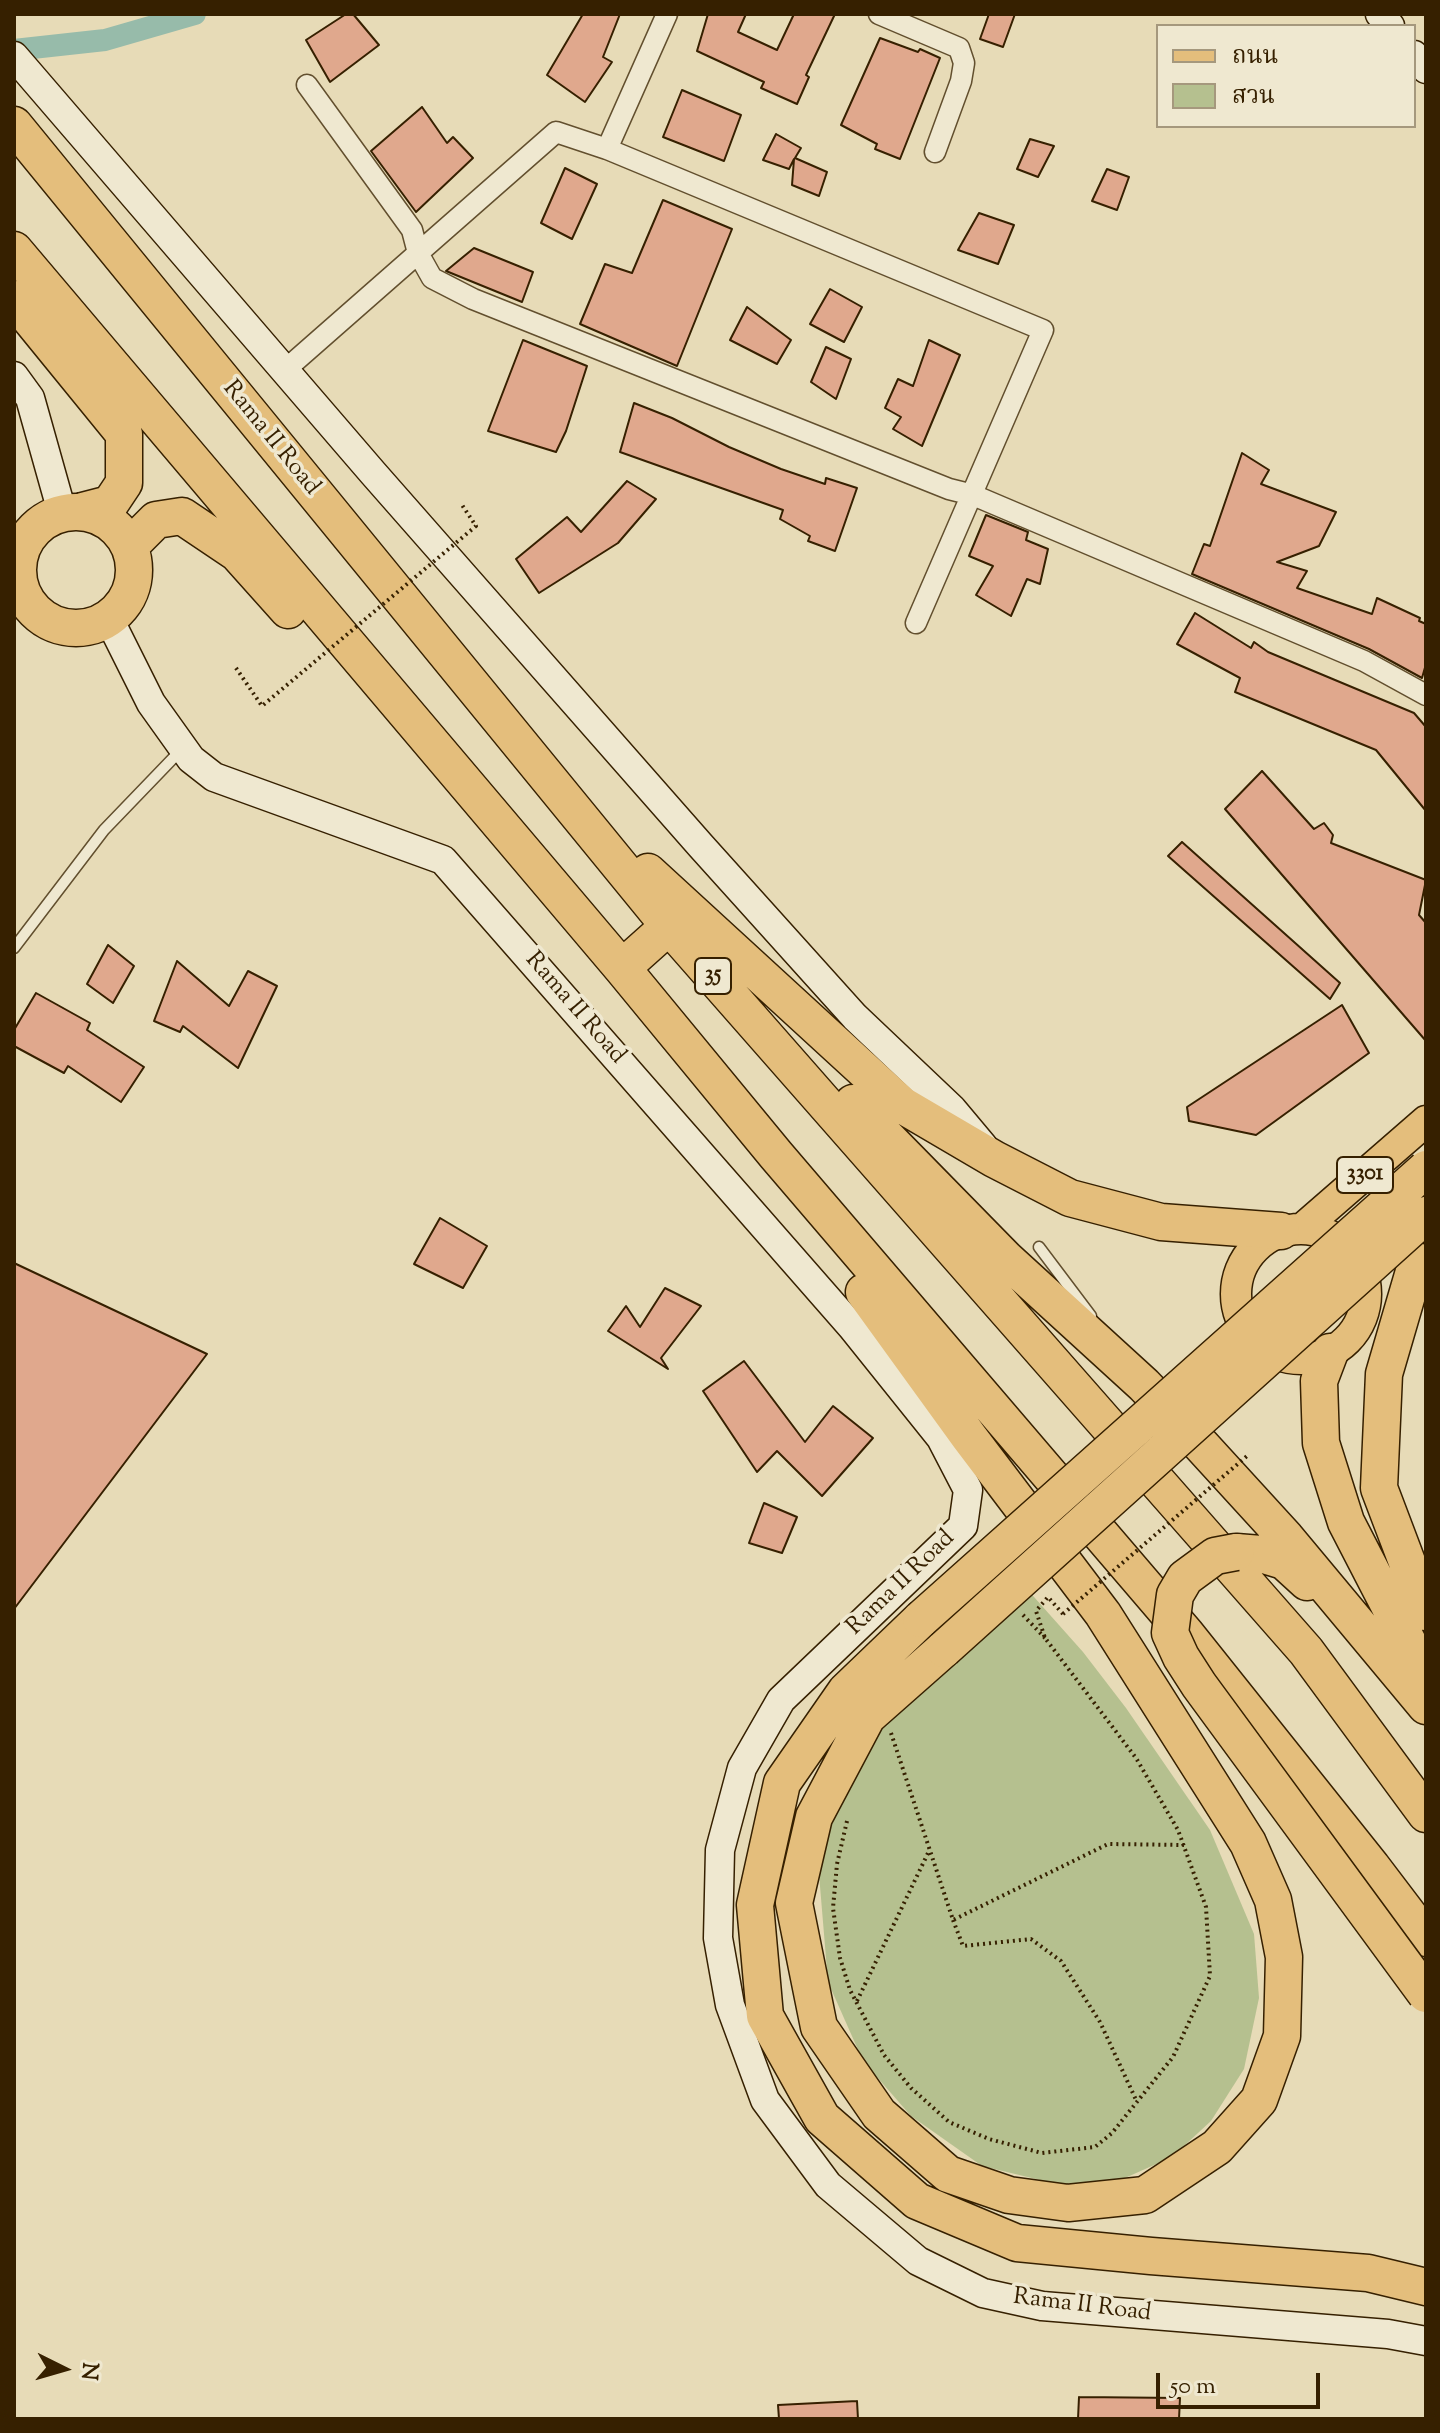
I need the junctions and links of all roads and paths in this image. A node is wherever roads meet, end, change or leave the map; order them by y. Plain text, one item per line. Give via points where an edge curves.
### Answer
1 (667, 14) edge
2 (879, 14) edge
3 (14, 56) edge
4 (307, 85) dead end
5 (14, 125) edge
6 (607, 149) junction
7 (935, 152) dead end
8 (14, 250) edge
9 (418, 253) junction
10 (14, 299) edge
11 (285, 370) junction
12 (14, 376) edge
13 (973, 495) junction
14 (462, 505) dead end
15 (72, 511) junction
16 (130, 546) junction
17 (17, 550) edge
18 (109, 619) junction
19 (916, 623) dead end
20 (236, 668) dead end
21 (1426, 695) edge
22 (183, 748) junction
23 (458, 774) junction
24 (558, 790) junction
25 (669, 926) junction
26 (14, 948) edge
27 (622, 968) junction
28 (1426, 1121) edge
29 (776, 1155) junction
30 (994, 1159) junction
31 (1426, 1169) edge
32 (1426, 1215) edge
33 (1292, 1230) junction
34 (1039, 1247) dead end
35 (1422, 1257) edge
36 (1365, 1309) junction
37 (1096, 1322) dead end
38 (1243, 1325) junction
39 (1106, 1335) dead end
40 (1330, 1352) junction
41 (1276, 1356) junction
42 (1151, 1393) junction
43 (1190, 1433) junction
44 (1247, 1456) dead end
45 (1017, 1609) dead end
46 (1426, 1612) edge
47 (1045, 1638) junction
48 (1426, 1677) edge
49 (1426, 1706) edge
50 (897, 1725) dead end
51 (891, 1733) junction
52 (1426, 1735) edge
53 (886, 1740) dead end
54 (1426, 1814) edge
55 (847, 1820) dead end
56 (1184, 1845) junction
57 (930, 1849) junction
58 (953, 1920) junction
59 (1426, 1938) edge
60 (1426, 1994) edge
61 (857, 2001) junction
62 (1137, 2103) junction
63 (1426, 2287) edge
64 (1426, 2341) edge

1 - 6 street
2 - 7 street via 959,48 964,63 961,81
3 - 11 main road
4 - 9 street via 412,230
5 - 24 highway, Rama II Road / 35
6 - 9 street via 556,132
6 - 13 street via 1043,330
8 - 23 highway
9 - 11 street
9 - 13 street via 432,278 473,299
10 - 15 highway via 124,434 124,483 110,504
11 - 30 main road via 711,858 855,1017 952,1109
12 - 15 main road via 30,398
13 - 19 street
13 - 21 street via 1364,661
14 - 20 path, bridge via 476,526 262,706
15 - 16 highway via 102,516
15 - 17 highway via 44,520
16 - 18 highway via 133,586
16 - 23 highway via 156,520 182,516 237,553 362,695
17 - 18 highway via 22,593 50,623 70,629
18 - 22 main road, Rama II Road via 151,703
22 - 26 lane via 104,830
22 - 64 main road, Rama II Road via 214,777 443,860 852,1327 941,1438 968,1490 963,1526 781,1700 742,1768 720,1850 718,1938 730,2005 765,2100 828,2185 918,2261 983,2293 1042,2306
23 - 27 highway
24 - 25 highway, Rama II Road / 35
24 - 30 highway via 902,1105
25 - 27 highway
25 - 42 highway via 1006,1259
25 - 54 highway, Rama II Road / 35 via 1306,1651
27 - 29 highway
28 - 33 main road, 3301
29 - 32 highway, bridge via 857,1282 969,1437 1103,1614 1248,1843 1273,1900 1284,1957 1282,2036 1259,2100 1217,2147 1145,2195 1068,2203 1009,2195 948,2174 879,2114 819,2027 794,1903 814,1817 867,1717 944,1649
29 - 59 highway via 1186,1634
30 - 33 highway via 1070,1198 1161,1222
31 - 63 highway, bridge via 846,1691 782,1783 755,1905 765,2016 822,2118 917,2201 1017,2243 1368,2273
33 - 36 main road via 1331,1236 1353,1254 1364,1280
33 - 38 main road via 1260,1242 1245,1259 1236,1303
34 - 37 lane
35 - 36 main road
35 - 46 highway via 1384,1374 1379,1488
36 - 40 main road via 1356,1330
38 - 41 main road
38 - 42 highway
39 - 42 lane
40 - 41 main road via 1298,1360
40 - 48 highway via 1319,1381 1321,1443 1346,1522
41 - 43 highway
42 - 43 highway
43 - 49 highway
44 - 47 path, bridge via 1063,1614 1048,1597 1036,1611
45 - 47 path
47 - 56 path via 1136,1758
50 - 51 path
51 - 53 path
51 - 57 path
52 - 60 highway, bridge via 1307,1582 1284,1561 1238,1551 1215,1556 1185,1578 1175,1595 1170,1633 1181,1657
55 - 61 path via 833,1908 840,1958
56 - 58 path via 1108,1844
56 - 62 path via 1206,1907 1210,1976 1173,2057
57 - 58 path
57 - 61 path
58 - 62 path via 963,1946 1031,1939 1061,1961 1100,2022
61 - 62 path via 884,2055 911,2088 949,2122 989,2139 1042,2153 1095,2147

